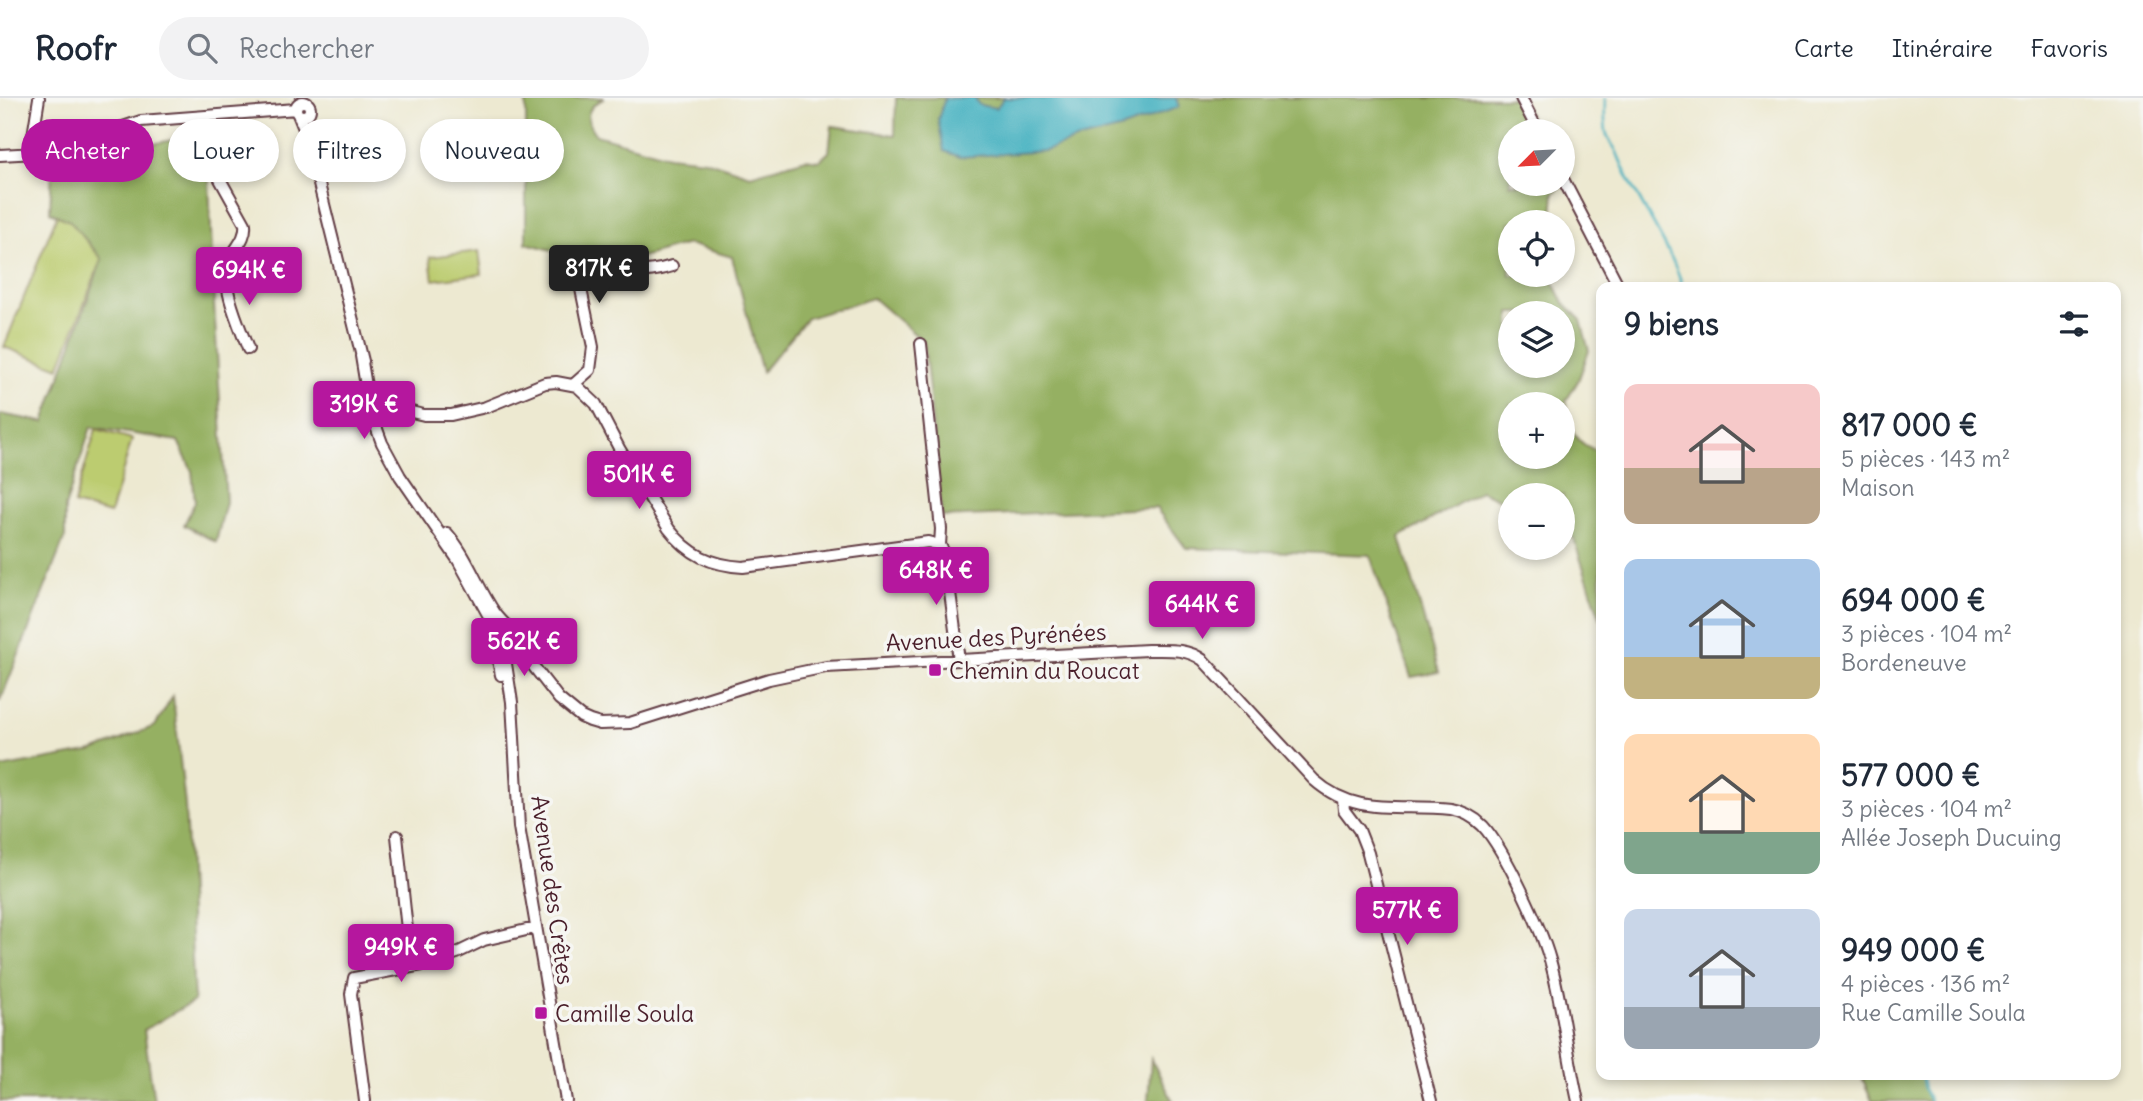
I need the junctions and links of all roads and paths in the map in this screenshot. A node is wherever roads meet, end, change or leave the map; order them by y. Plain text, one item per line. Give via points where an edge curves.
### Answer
1 (39, 98) edge
2 (1521, 98) edge
3 (302, 106) edge
4 (200, 117) junction
5 (36, 119) edge
6 (1532, 119) edge
7 (154, 120) edge
8 (0, 155) edge
9 (21, 155) edge
10 (1572, 196) edge
11 (672, 266) dead end
12 (1616, 282) edge
13 (921, 344) dead end
14 (248, 349) dead end
15 (573, 384) junction
16 (373, 410) junction
17 (429, 516) junction
18 (940, 545) junction
19 (491, 620) junction
20 (507, 632) junction
21 (494, 642) junction
22 (523, 653) junction
23 (959, 660) junction
24 (506, 663) junction
25 (549, 687) junction
26 (513, 726) junction
27 (1343, 800) junction
28 (397, 836) dead end
29 (535, 928) junction
30 (411, 967) junction
31 (365, 1101) edge
32 (566, 1101) edge
33 (1431, 1101) edge
34 (1578, 1101) edge

1 - 5 street
2 - 6 street
3 - 4 street
3 - 16 street, Avenue des Pyrénées
4 - 7 street
4 - 14 street via 202,148 245,224 226,275
8 - 9 street
10 - 12 street
11 - 15 street via 623,273 593,270 583,275 580,289 593,348 590,370
13 - 18 street
15 - 16 street via 545,383 486,407 451,415 424,415 391,407
15 - 18 street via 596,404 678,541 710,562 750,566 928,542
16 - 17 street, Avenue des Pyrénées via 390,458
17 - 19 street, Avenue des Pyrénées
17 - 20 street, Avenue des Pyrénées via 461,551
18 - 23 street
19 - 20 street, Avenue des Pyrénées
19 - 21 street, Avenue des Crêtes
20 - 21 street
20 - 22 street, Avenue des Pyrénées
20 - 24 street, Avenue des Crêtes
20 - 25 street, Avenue des Pyrénées via 528,648
21 - 26 street, Avenue des Crêtes
22 - 24 street
22 - 25 street, Avenue des Pyrénées
23 - 25 street, Avenue des Pyrénées via 802,671 617,724 580,717
23 - 27 street, Avenue des Pyrénées via 1148,650 1190,653 1203,660 1314,780
24 - 26 street, Avenue des Crêtes
26 - 29 street, Avenue des Crêtes via 519,827
27 - 33 street via 1368,853
27 - 34 street, Avenue des Pyrénées via 1382,807 1457,810 1489,833 1550,959
28 - 30 street
29 - 30 street via 484,940 439,961
29 - 32 street, Avenue des Crêtes
30 - 31 street via 354,978 351,994

